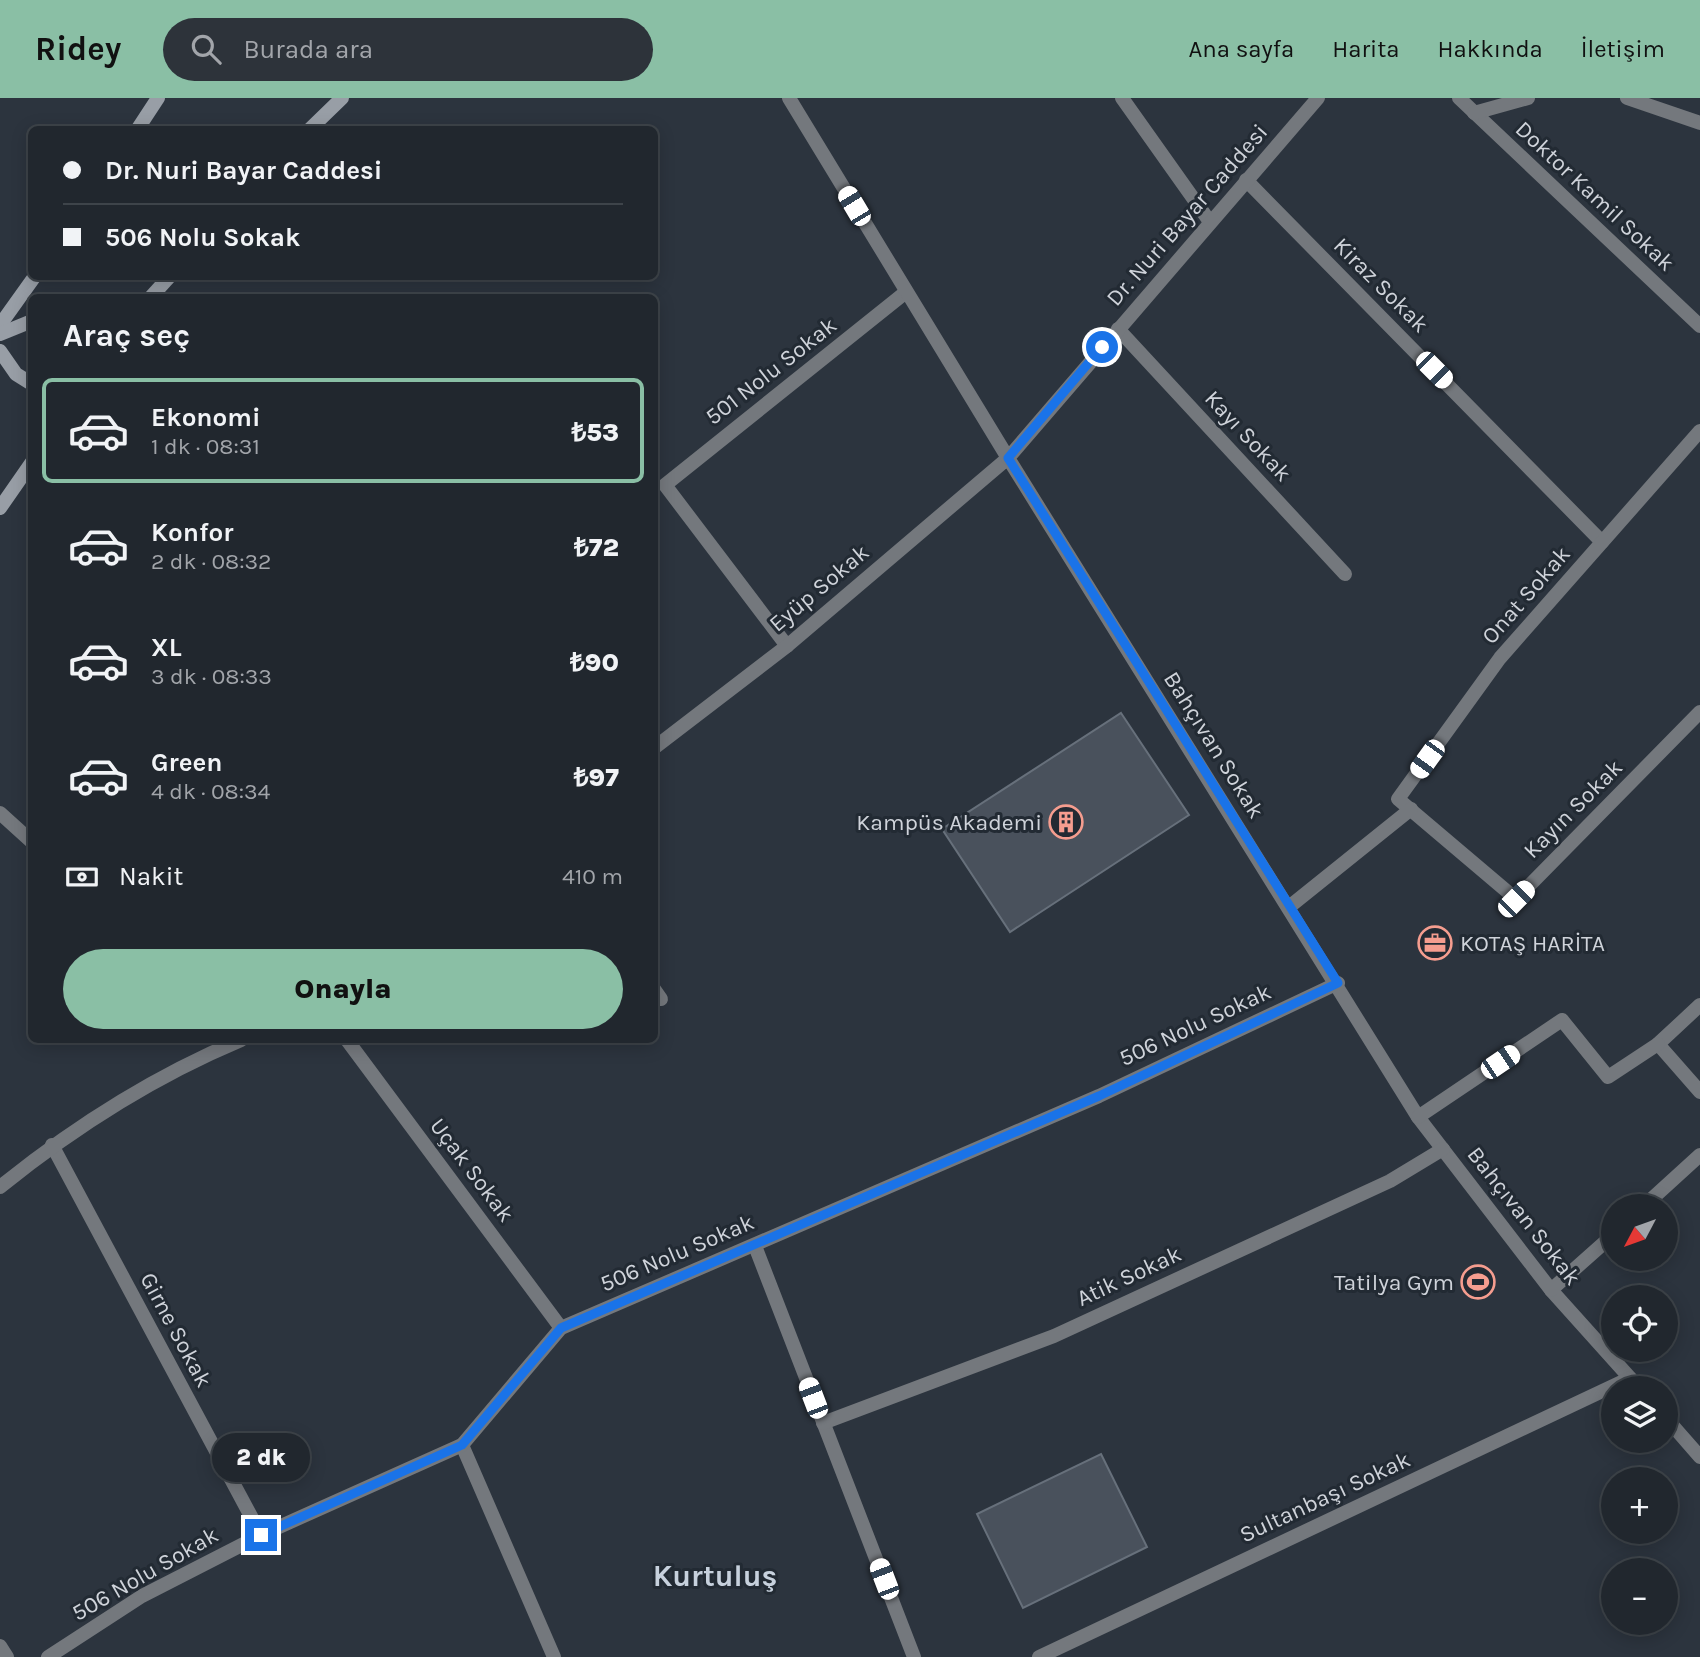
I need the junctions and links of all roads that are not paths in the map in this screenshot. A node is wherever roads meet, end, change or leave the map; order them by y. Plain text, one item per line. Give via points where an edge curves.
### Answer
1 (158, 98) edge
2 (342, 98) edge
3 (789, 98) edge
4 (1122, 98) edge
5 (1318, 98) edge
6 (1459, 98) edge
7 (1528, 98) edge
8 (1626, 98) edge
9 (1474, 113) junction
10 (1700, 123) edge
11 (140, 126) edge
12 (313, 126) edge
13 (1246, 180) junction
14 (1210, 222) junction
15 (32, 280) edge
16 (166, 280) edge
17 (906, 292) junction
18 (154, 294) edge
19 (28, 323) edge
20 (0, 325) edge
21 (1700, 326) edge
22 (1118, 329) junction
23 (0, 334) edge
24 (0, 351) edge
25 (28, 382) edge
26 (1700, 431) edge
27 (1008, 458) junction
28 (28, 468) edge
29 (0, 508) edge
30 (1602, 541) junction
31 (1345, 574) dead end
32 (787, 646) junction
33 (1700, 712) edge
34 (658, 745) edge
35 (1398, 799) joint
36 (1411, 810) junction
37 (0, 813) edge
38 (28, 838) edge
39 (1289, 907) junction
40 (1338, 983) junction
41 (1700, 1005) edge
42 (228, 1043) edge
43 (349, 1043) edge
44 (1657, 1044) junction
45 (1700, 1092) edge
46 (1418, 1117) junction
47 (52, 1145) junction
48 (1443, 1149) junction
49 (1700, 1155) edge
50 (0, 1187) edge
51 (1657, 1194) edge
52 (755, 1246) junction
53 (1601, 1246) edge
54 (1551, 1290) junction
55 (561, 1328) junction
56 (1628, 1376) edge
57 (1601, 1398) edge
58 (823, 1423) junction
59 (1678, 1432) edge
60 (462, 1445) junction
61 (1700, 1457) edge
62 (261, 1535) junction
63 (0, 1646) edge
64 (7, 1657) edge
65 (48, 1657) edge
66 (554, 1657) edge
67 (914, 1657) edge
68 (1039, 1657) edge

1 - 11 main road
2 - 12 main road
3 - 17 street, Bahçıvan Sokak
4 - 14 street
5 - 13 street, Dr. Nuri Bayar Caddesi
6 - 9 street, Doktor Kamil Sokak
7 - 9 street
8 - 10 street
9 - 21 street, Doktor Kamil Sokak
13 - 14 street, Dr. Nuri Bayar Caddesi
13 - 30 street, Kiraz Sokak
14 - 22 street, Dr. Nuri Bayar Caddesi
15 - 20 main road
16 - 18 main road
17 - 27 street, Bahçıvan Sokak
17 - 32 street, 501 Nolu Sokak via 664,485
19 - 23 main road
22 - 27 street, Dr. Nuri Bayar Caddesi
22 - 31 street, Kayı Sokak
24 - 25 main road via 16,374
26 - 30 street, Onat Sokak
27 - 32 street, Eyüp Sokak
27 - 39 street, Bahçıvan Sokak
28 - 29 main road
30 - 35 street, Onat Sokak via 1500,658
32 - 34 street, Eyüp Sokak
33 - 36 street, Kayın Sokak via 1516,899
35 - 36 street, Kayın Sokak
36 - 39 street
37 - 38 street
39 - 40 street, Bahçıvan Sokak
40 - 46 street, Bahçıvan Sokak
40 - 52 street, 506 Nolu Sokak via 1099,1096
41 - 44 street
42 - 47 street via 186,1063
43 - 55 street, Uçak Sokak
44 - 45 street
44 - 46 street via 1608,1077 1562,1020
46 - 48 street, Bahçıvan Sokak
47 - 50 street
47 - 62 street, Girne Sokak
48 - 54 street, Bahçıvan Sokak
48 - 58 street, Atik Sokak via 1390,1181 1054,1336
49 - 51 street
52 - 55 street, 506 Nolu Sokak
52 - 58 street
53 - 54 street
54 - 56 street, Bahçıvan Sokak
55 - 60 street, 506 Nolu Sokak
57 - 68 street, Sultanbaşı Sokak
58 - 67 street
59 - 61 street
60 - 62 street, 506 Nolu Sokak
60 - 66 street
62 - 65 street, 506 Nolu Sokak via 142,1596
63 - 64 street

